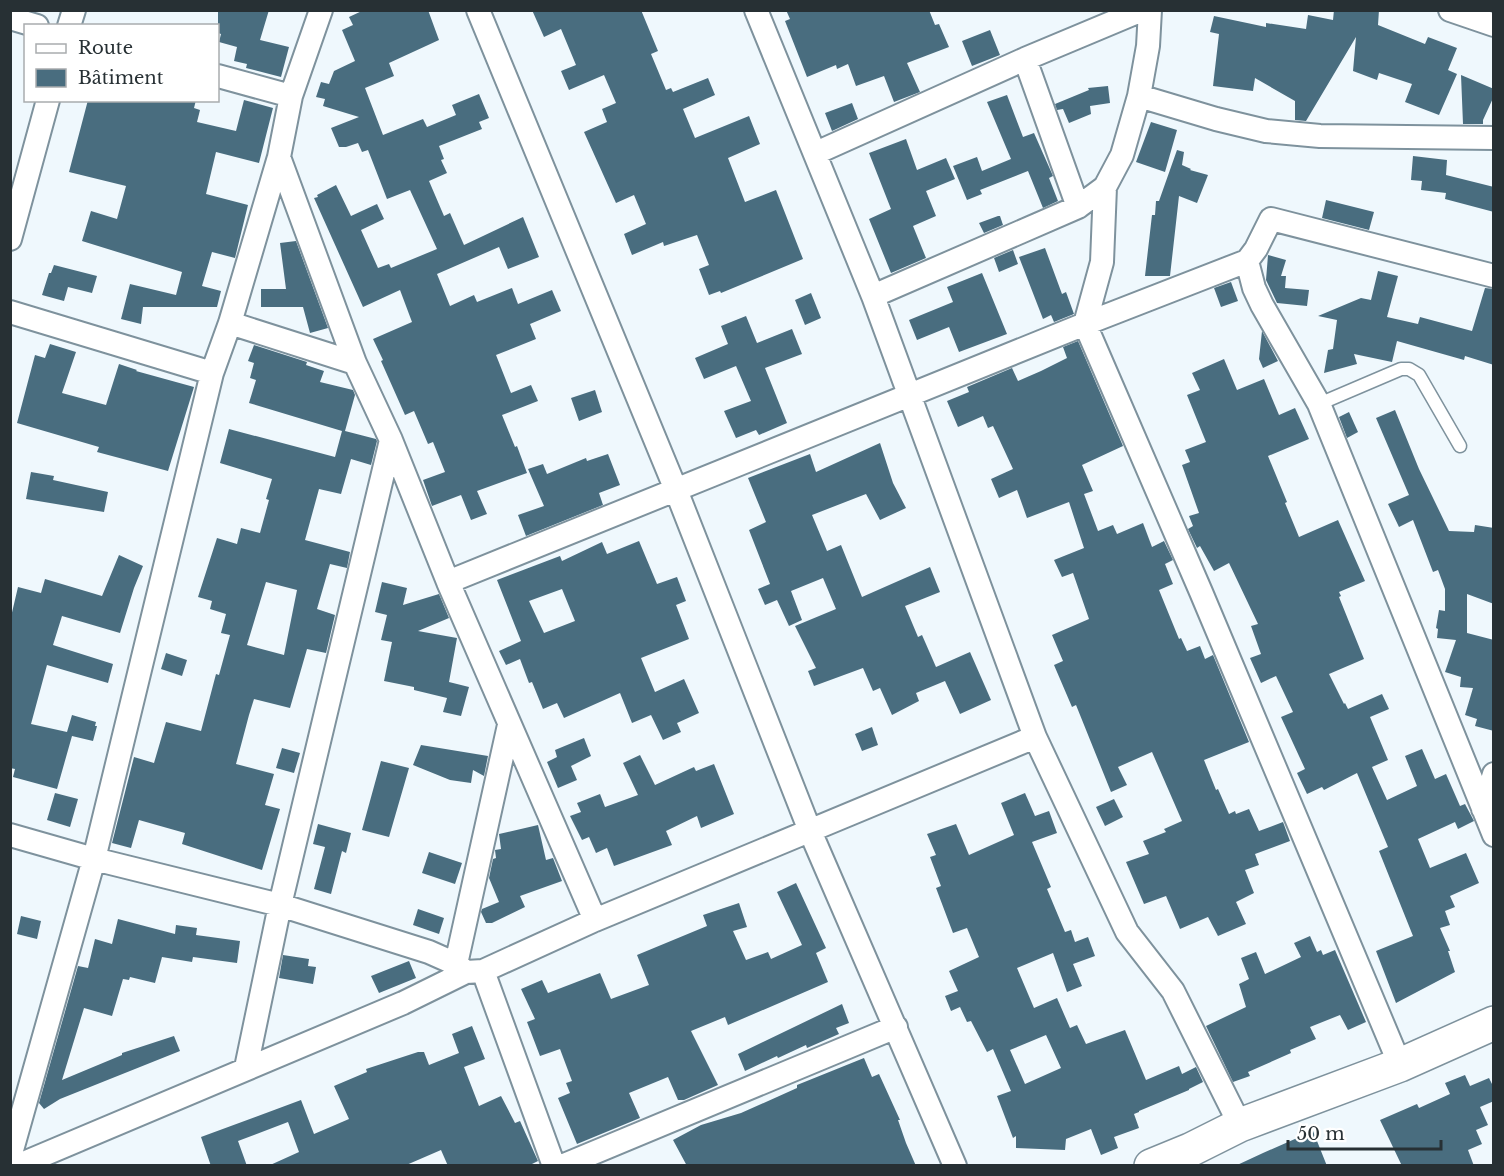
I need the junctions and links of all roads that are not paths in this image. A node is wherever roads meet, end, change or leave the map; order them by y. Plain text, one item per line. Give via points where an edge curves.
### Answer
1 (321, 10) edge
2 (478, 10) edge
3 (756, 10) edge
4 (1142, 10) edge
5 (1150, 10) edge
6 (1450, 10) edge
7 (10, 18) edge
8 (30, 24) edge
9 (1494, 25) edge
10 (1025, 59) junction
11 (219, 76) edge
12 (291, 96) junction
13 (1139, 96) junction
14 (47, 102) edge
15 (1494, 138) edge
16 (816, 153) junction
17 (279, 157) junction
18 (1105, 187) junction
19 (1078, 207) junction
20 (10, 239) edge
21 (1247, 261) junction
22 (1494, 276) edge
23 (873, 296) junction
24 (10, 312) edge
25 (230, 323) junction
26 (1085, 324) junction
27 (355, 363) junction
28 (212, 373) junction
29 (909, 395) junction
30 (1319, 404) junction
31 (391, 440) junction
32 (1460, 446) dead end
33 (676, 490) junction
34 (448, 582) junction
35 (509, 725) junction
36 (1035, 737) junction
37 (1494, 774) edge
38 (1488, 807) edge
39 (810, 831) junction
40 (10, 835) edge
41 (1494, 835) edge
42 (94, 859) junction
43 (280, 905) junction
44 (595, 920) junction
45 (468, 969) junction
46 (1494, 1023) edge
47 (896, 1027) junction
48 (1401, 1065) junction
49 (246, 1068) junction
50 (1240, 1125) junction
51 (10, 1157) edge
52 (1193, 1158) edge
53 (17, 1166) edge
54 (554, 1166) edge
55 (562, 1166) edge
56 (955, 1166) edge
57 (1151, 1166) edge

1 - 12 street
2 - 33 street
3 - 16 street
4 - 10 street
5 - 13 street
6 - 9 street
7 - 8 street
10 - 16 street
10 - 19 street
11 - 12 street
12 - 17 street
13 - 15 street via 1266,131 1320,136
13 - 18 street via 1122,155
14 - 20 street
16 - 23 street
17 - 25 street
17 - 27 street
18 - 19 street
18 - 26 street via 1102,262
19 - 23 street
21 - 22 street via 1269,221 1275,219
21 - 26 street
21 - 30 street via 1262,305
23 - 29 street
24 - 28 street
25 - 27 street
25 - 28 street
26 - 29 street
26 - 48 street
27 - 31 street
28 - 42 street
29 - 33 street
29 - 36 street
30 - 32 lane via 1409,369 1419,375
30 - 38 street
31 - 34 street
31 - 43 street
33 - 34 street
33 - 39 street
34 - 35 street
35 - 44 street
35 - 45 street
36 - 39 street
36 - 50 street via 1127,932 1173,991
37 - 38 street
38 - 41 street
39 - 44 street
39 - 47 street
40 - 42 street
42 - 43 street
42 - 51 street
43 - 45 street via 429,952
43 - 49 street
44 - 45 street
45 - 49 street via 403,1003
45 - 54 street
46 - 48 street
47 - 55 street
47 - 56 street
48 - 50 street
49 - 53 street
50 - 52 street
52 - 57 street

